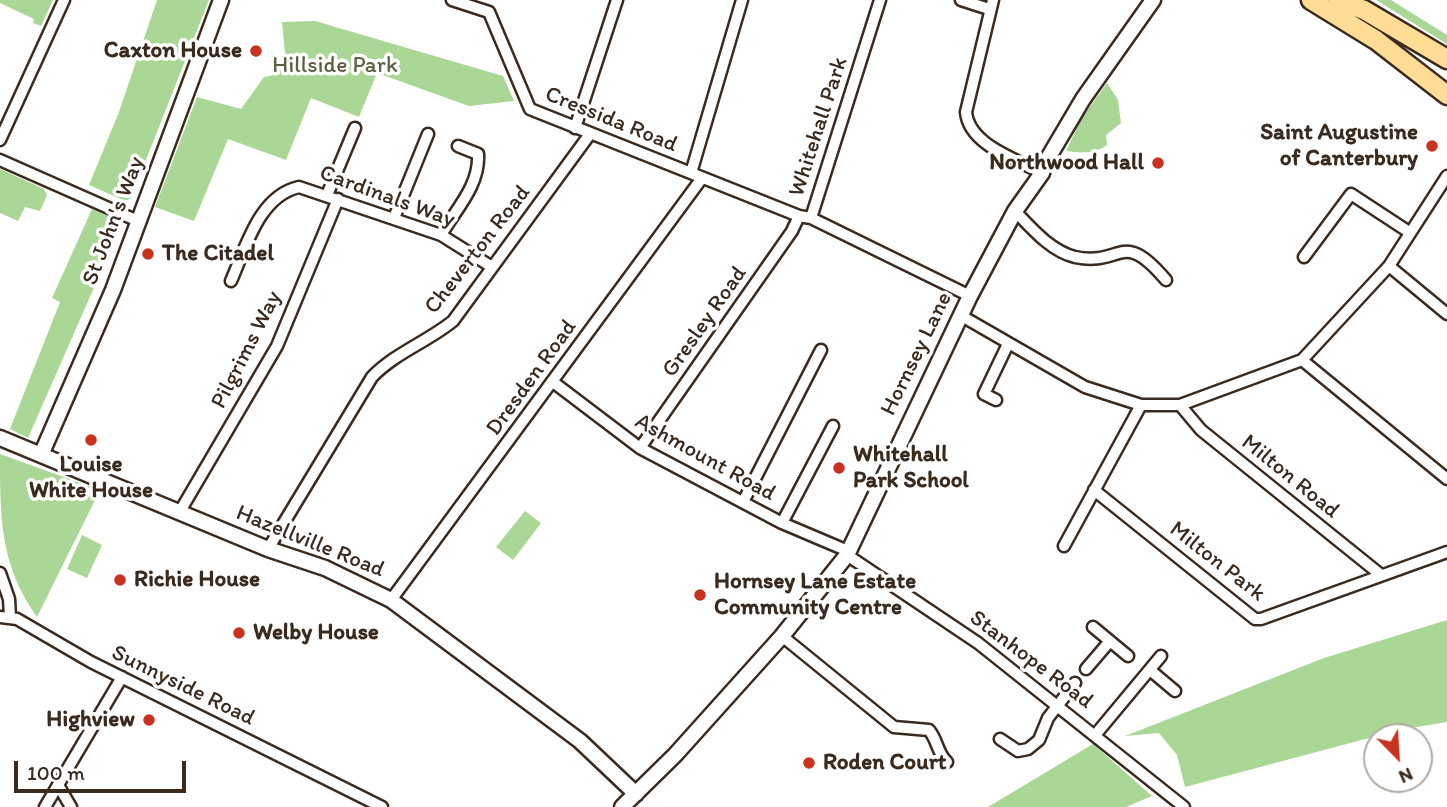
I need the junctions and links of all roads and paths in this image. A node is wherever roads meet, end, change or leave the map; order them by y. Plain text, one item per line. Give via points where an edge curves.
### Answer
1 (64, 0) edge
2 (221, 0) edge
3 (452, 0) edge
4 (492, 0) edge
5 (617, 0) edge
6 (742, 0) edge
7 (880, 0) edge
8 (961, 0) edge
9 (1311, 0) edge
10 (1338, 0) edge
11 (1151, 1) edge
12 (991, 5) edge
13 (1359, 5) edge
14 (489, 12) junction
15 (1447, 59) edge
16 (1447, 95) edge
17 (355, 128) dead end
18 (575, 128) junction
19 (428, 134) dead end
20 (590, 134) junction
21 (0, 139) edge
22 (458, 146) dead end
23 (0, 160) edge
24 (691, 173) junction
25 (1042, 173) junction
26 (1447, 176) edge
27 (702, 178) junction
28 (327, 195) junction
29 (338, 199) junction
30 (1015, 211) junction
31 (799, 216) junction
32 (394, 218) junction
33 (811, 218) junction
34 (138, 221) junction
35 (1409, 232) junction
36 (442, 235) junction
37 (1304, 257) dead end
38 (1389, 266) junction
39 (492, 267) junction
40 (1166, 280) dead end
41 (231, 281) dead end
42 (970, 296) junction
43 (1447, 314) edge
44 (960, 315) junction
45 (1008, 344) junction
46 (821, 350) dead end
47 (1302, 360) junction
48 (553, 382) junction
49 (996, 400) dead end
50 (1141, 405) junction
51 (1180, 405) junction
52 (833, 426) dead end
53 (0, 438) edge
54 (640, 448) junction
55 (41, 455) junction
56 (1447, 479) edge
57 (1094, 490) junction
58 (743, 502) junction
59 (180, 513) junction
60 (782, 523) junction
61 (1064, 546) dead end
62 (268, 549) junction
63 (1447, 552) edge
64 (847, 553) junction
65 (0, 573) edge
66 (1381, 575) junction
67 (391, 600) junction
68 (5, 617) edge
69 (1093, 627) dead end
70 (782, 636) junction
71 (1110, 640) junction
72 (1128, 656) dead end
73 (1161, 656) dead end
74 (1086, 669) dead end
75 (1150, 670) junction
76 (122, 677) junction
77 (1075, 683) dead end
78 (1175, 691) dead end
79 (1058, 705) junction
80 (1096, 734) junction
81 (1000, 739) dead end
82 (947, 762) dead end
83 (58, 785) junction
84 (636, 794) junction
85 (45, 807) edge
86 (71, 807) edge
87 (382, 807) edge
88 (622, 807) edge
89 (1184, 807) edge

1 - 21 street
2 - 34 street, St John's Way
3 - 14 street
4 - 14 street
5 - 18 street
6 - 24 street
7 - 33 street, Whitehall Park
8 - 12 street
9 - 16 highway via 1376,40
10 - 13 highway
11 - 25 street, Hornsey Lane via 1083,99
12 - 25 street via 966,112 967,127
13 - 15 highway
14 - 18 street, Cressida Road via 525,104
17 - 28 street
18 - 20 street, Cressida Road
19 - 32 street
20 - 24 street, Cressida Road
20 - 39 street, Cheverton Road
22 - 36 street via 478,154 478,163 464,205
23 - 34 street
24 - 27 street, Cressida Road
25 - 30 street, Hornsey Lane
26 - 35 street
27 - 31 street, Cressida Road
27 - 48 street, Dresden Road
28 - 29 street, Cardinals Way
28 - 41 street, Cardinals Way via 299,187 274,197 253,229
29 - 32 street, Cardinals Way
29 - 59 street, Pilgrims Way via 277,346
30 - 40 street via 1062,253 1078,258 1138,252
30 - 42 street, Hornsey Lane
31 - 33 street, Cressida Road
31 - 54 street, Gresley Road
32 - 36 street, Cardinals Way
33 - 42 street, Whitehall Park
34 - 55 street, St John's Way
35 - 37 street via 1351,194
35 - 38 street
36 - 39 street, Cardinals Way
38 - 43 street
38 - 47 street
39 - 62 street, Cheverton Road via 453,321 432,338 387,361 372,377
42 - 44 street, Hornsey Lane
44 - 45 street
44 - 64 street, Hornsey Lane
45 - 49 street via 984,394
45 - 50 street via 1086,387
46 - 58 street
47 - 51 street
47 - 56 street
48 - 54 street, Ashmount Road
48 - 67 street, Dresden Road
50 - 51 street
50 - 57 street
51 - 66 street, Milton Road via 1201,430
52 - 60 street
53 - 55 street, Hazellville Road
54 - 58 street, Ashmount Road
55 - 59 street, Hazellville Road
57 - 61 street
57 - 66 street, Milton Park via 1255,619
58 - 60 street, Ashmount Road
59 - 62 street, Hazellville Road
60 - 64 street, Ashmount Road
62 - 67 street, Hazellville Road via 324,568
63 - 66 street, Milton Park
64 - 70 street, Hornsey Lane
64 - 79 street, Stanhope Road via 978,643
65 - 68 street, Sunnyside Road via 9,598
67 - 84 street, Hazellville Road via 580,741
68 - 76 street, Sunnyside Road
69 - 71 street
70 - 82 street via 894,727 929,730 938,740 939,755
70 - 84 street, Hornsey Lane
71 - 72 street
71 - 74 street
73 - 75 street
75 - 78 street
75 - 80 street
76 - 83 street
76 - 87 street, Sunnyside Road
77 - 79 street
79 - 80 street, Stanhope Road
79 - 81 street via 1039,740 1028,749 1018,751
80 - 89 street, Stanhope Road
83 - 85 street
83 - 86 street
84 - 88 street, Hornsey Lane

